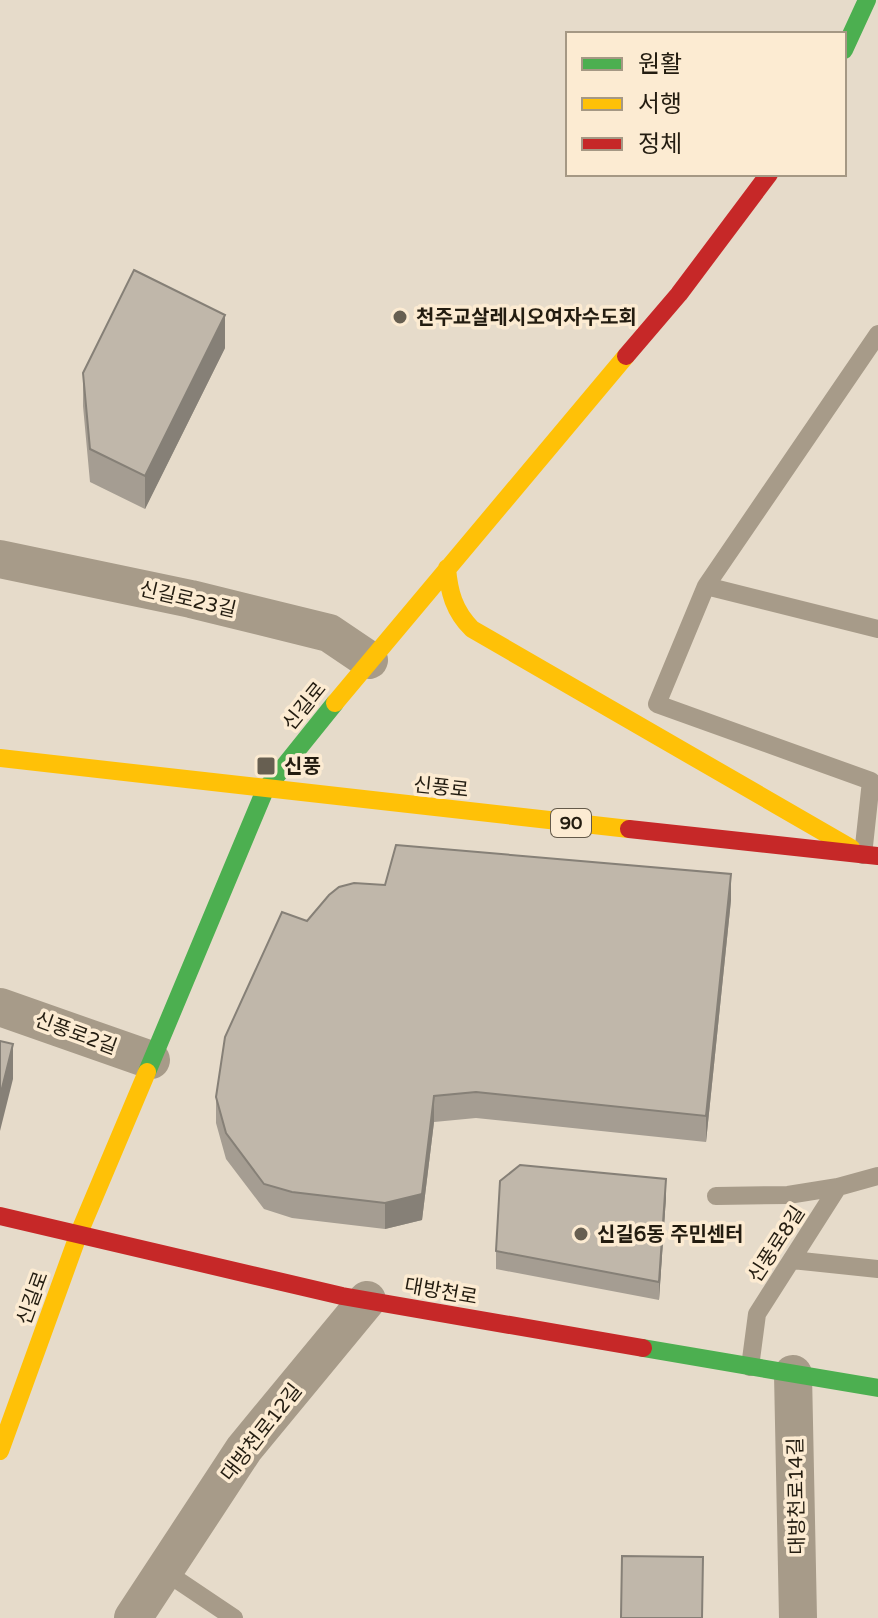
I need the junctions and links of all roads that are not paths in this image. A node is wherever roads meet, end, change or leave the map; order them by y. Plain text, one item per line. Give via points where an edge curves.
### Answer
1 (867, 0) edge
2 (846, 46) edge
3 (768, 176) edge
4 (878, 334) edge
5 (0, 559) edge
6 (447, 568) junction
7 (706, 586) junction
8 (878, 629) edge
9 (369, 660) junction
10 (0, 758) edge
11 (265, 790) junction
12 (871, 856) edge
13 (0, 1007) edge
14 (151, 1060) junction
15 (878, 1176) edge
16 (838, 1187) junction
17 (788, 1195) junction
18 (716, 1196) dead end
19 (0, 1216) edge
20 (809, 1232) junction
21 (79, 1233) junction
22 (792, 1260) junction
23 (878, 1269) edge
24 (367, 1300) junction
25 (750, 1367) junction
26 (793, 1374) junction
27 (878, 1388) edge
28 (0, 1451) edge
29 (164, 1571) junction
30 (133, 1618) edge
31 (234, 1618) edge
32 (798, 1618) edge

1 - 2 main road
3 - 6 main road, 신길로 via 679,294
4 - 7 lane
5 - 9 street, 신길로23길 via 329,633
6 - 9 main road, 신길로
6 - 12 main road via 452,603 472,629
7 - 8 lane
7 - 12 lane via 657,704 871,781
9 - 11 main road, 신길로
10 - 11 main road, 신풍로 / 90
11 - 12 main road, 신풍로 / 90
11 - 14 main road, 신길로
13 - 14 street, 신풍로2길
14 - 21 main road, 신길로
15 - 16 lane
16 - 17 lane
16 - 20 lane, 신풍로8길
17 - 18 lane
17 - 20 lane via 801,1207
19 - 21 main road, 대방천로
20 - 22 lane, 신풍로8길
21 - 24 main road, 대방천로
21 - 28 main road, 신길로
22 - 23 lane
22 - 25 lane, 신풍로8길 via 757,1314
24 - 25 main road, 대방천로
24 - 29 street, 대방천로12길 via 244,1449
25 - 26 main road, 대방천로
26 - 27 main road, 대방천로
26 - 32 street, 대방천로14길
29 - 30 street, 대방천로12길
29 - 31 lane

